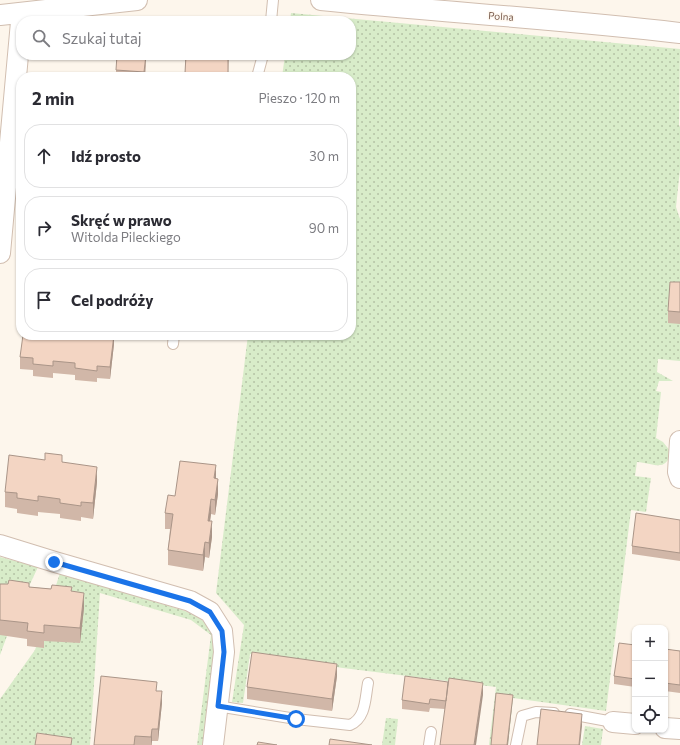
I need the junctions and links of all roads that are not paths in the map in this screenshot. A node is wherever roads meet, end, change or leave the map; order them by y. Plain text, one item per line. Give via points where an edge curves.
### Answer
1 (137, 0) edge
2 (273, 0) edge
3 (321, 0) edge
4 (446, 6) edge
5 (0, 15) edge
6 (39, 16) edge
7 (271, 16) edge
8 (16, 18) edge
9 (680, 33) edge
10 (17, 60) edge
11 (262, 60) edge
12 (16, 72) edge
13 (258, 72) edge
14 (16, 75) edge
15 (0, 253) edge
16 (680, 450) edge
17 (680, 478) edge
18 (0, 545) edge
19 (368, 683) dead end
20 (218, 706) junction
21 (614, 722) joint
22 (632, 724) edge
23 (668, 728) edge
24 (680, 729) edge
25 (431, 732) dead end
26 (213, 745) edge
27 (429, 745) edge
28 (516, 745) edge

1 - 6 street
2 - 7 lane
3 - 4 street, Polna
4 - 9 street, Polna
5 - 8 street
10 - 12 street
11 - 13 lane
14 - 15 street
16 - 17 street
18 - 20 street via 190,601 210,612 222,631 224,652
19 - 20 lane via 363,712 356,722 350,725
20 - 26 street
21 - 22 street
21 - 28 lane via 567,713 536,712 522,716
23 - 24 street
25 - 27 lane

